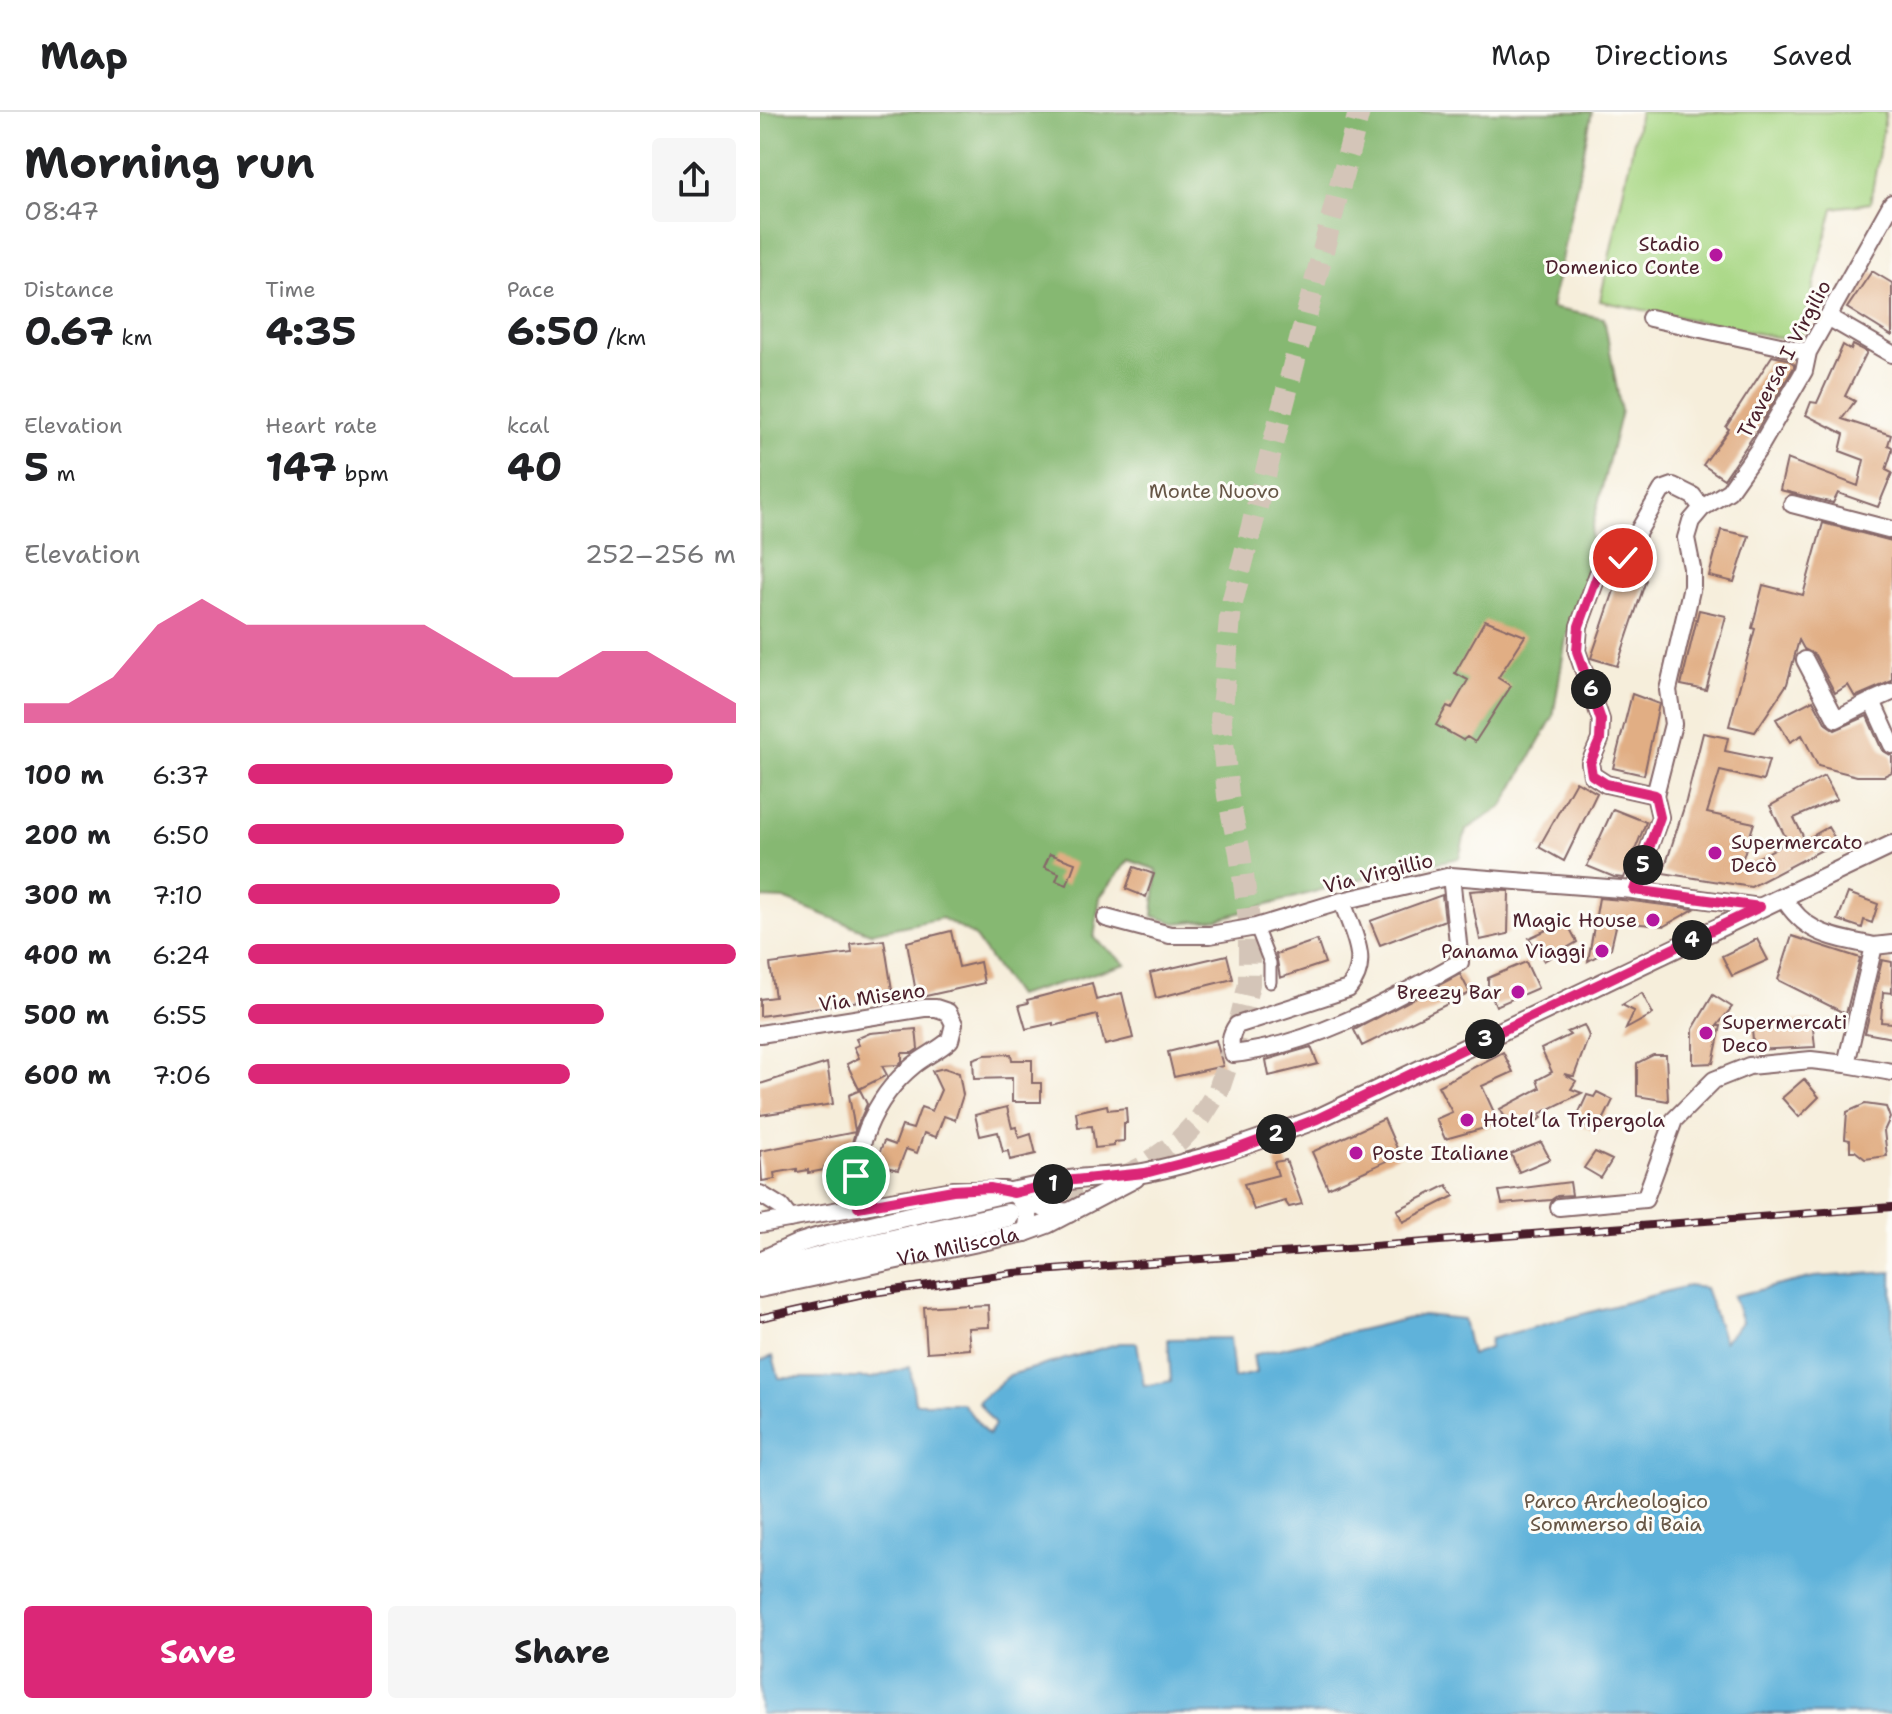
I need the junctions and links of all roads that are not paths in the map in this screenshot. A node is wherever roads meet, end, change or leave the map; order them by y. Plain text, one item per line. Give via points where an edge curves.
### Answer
1 (1892, 203) edge
2 (1828, 317) junction
3 (1650, 318) dead end
4 (1808, 352) junction
5 (1892, 354) edge
6 (1792, 504) dead end
7 (1702, 508) junction
8 (1892, 530) edge
9 (1805, 660) dead end
10 (1892, 692) edge
11 (1872, 701) junction
12 (1892, 745) edge
13 (1655, 795) junction
14 (1892, 845) edge
15 (1451, 876) junction
16 (1634, 890) junction
17 (1783, 897) junction
18 (1342, 901) junction
19 (1760, 907) junction
20 (1106, 918) dead end
21 (1256, 927) junction
22 (1892, 944) edge
23 (1874, 946) junction
24 (1270, 982) dead end
25 (760, 1034) edge
26 (1846, 1064) junction
27 (1892, 1072) edge
28 (1145, 1173) junction
29 (1044, 1186) junction
30 (1014, 1193) junction
31 (760, 1194) edge
32 (858, 1207) junction
33 (1559, 1207) dead end
34 (1069, 1213) junction
35 (1008, 1215) tunnel mouth
36 (790, 1219) junction
37 (760, 1224) edge
38 (1025, 1232) junction
39 (760, 1261) edge
40 (760, 1275) edge
41 (760, 1288) edge

1 - 2 street, Traversa I Virgilio
2 - 4 street, Traversa I Virgilio
2 - 5 street
3 - 4 street
4 - 7 street, Traversa I Virgilio via 1804,371 1758,450 1729,491
6 - 8 street
7 - 13 street via 1686,538 1692,586 1668,690 1673,724
7 - 13 street via 1693,496 1673,486 1662,490 1623,558 1598,574 1579,626 1577,651 1601,720 1592,775 1606,784
9 - 11 street via 1836,719
10 - 11 street
11 - 12 street
13 - 16 street via 1660,817
14 - 17 street, Via Miliscola
15 - 16 street, Via Virgillio
15 - 18 street, Via Virgillio
15 - 18 street via 1460,962 1341,1022 1255,1052 1233,1054 1230,1045 1237,1025 1348,989 1359,977 1361,961
16 - 19 street, Via Virgillio
17 - 19 street, Via Miliscola
17 - 23 street via 1805,926
18 - 21 street, Via Virgillio
19 - 28 street, Via Miliscola via 1317,1119 1231,1151
20 - 21 street, Via Virgillio via 1170,935
21 - 24 street via 1270,963
22 - 23 street
23 - 26 street
25 - 32 street, Via Miseno via 924,1008 948,1012 954,1024 950,1040 898,1081 867,1128 856,1176
26 - 27 street
26 - 33 street via 1811,1060 1749,1066 1714,1080 1674,1120 1645,1199
28 - 29 street, Via Miliscola
28 - 34 street, Via Miliscola
29 - 30 street, Via Miliscola
29 - 34 street via 1041,1206
30 - 32 street via 953,1190
30 - 38 street via 1028,1209
30 - 39 street, Via Miliscola via 819,1237
31 - 36 street
32 - 36 street
34 - 38 street, Via Miliscola
35 - 40 main road, Via Miliscola
36 - 37 street
38 - 41 street, Via Miliscola

